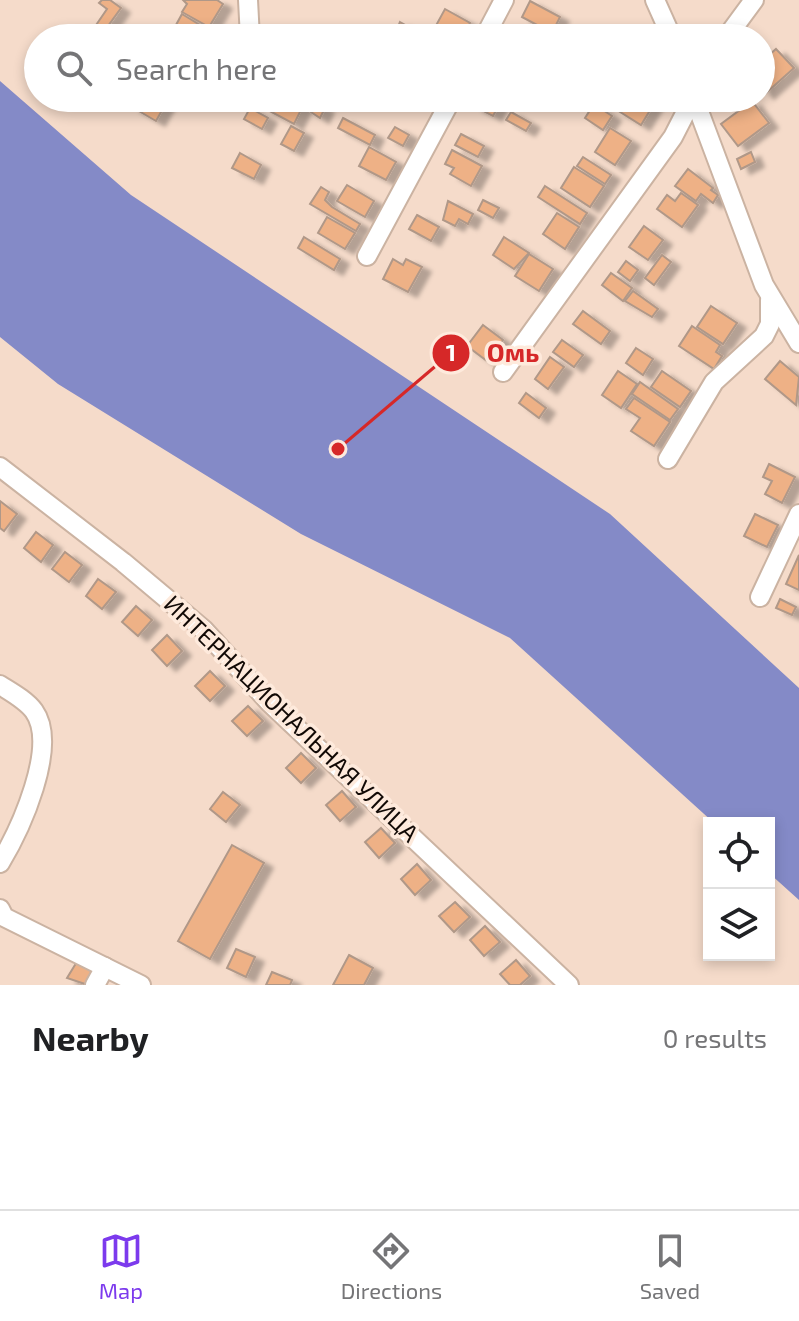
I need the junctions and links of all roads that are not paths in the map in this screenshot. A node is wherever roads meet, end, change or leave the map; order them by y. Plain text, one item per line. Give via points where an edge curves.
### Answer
1 (248, 0) edge
2 (504, 0) edge
3 (655, 0) edge
4 (754, 0) edge
5 (249, 24) edge
6 (491, 24) edge
7 (666, 24) edge
8 (736, 24) edge
9 (444, 112) edge
10 (686, 112) edge
11 (698, 112) edge
12 (367, 256) dead end
13 (770, 300) junction
14 (770, 324) junction
15 (799, 343) edge
16 (799, 357) edge
17 (503, 372) dead end
18 (668, 459) dead end
19 (0, 467) edge
20 (799, 514) edge
21 (760, 597) dead end
22 (0, 685) edge
23 (0, 863) edge
24 (1, 916) edge
25 (105, 967) junction
26 (95, 985) edge
27 (141, 985) edge
28 (569, 985) edge

1 - 5 street
2 - 6 street
3 - 7 street
4 - 8 street
9 - 12 street
10 - 17 street
11 - 13 street
13 - 14 street
13 - 15 street
14 - 16 street
14 - 18 street via 754,347 714,382
19 - 28 street, ИНТЕРНАЦИОНАЛЬНАЯ УЛИЦА via 204,630 270,703
20 - 21 street
22 - 23 street via 34,711 44,732 28,804
24 - 25 street
25 - 26 street
25 - 27 street

